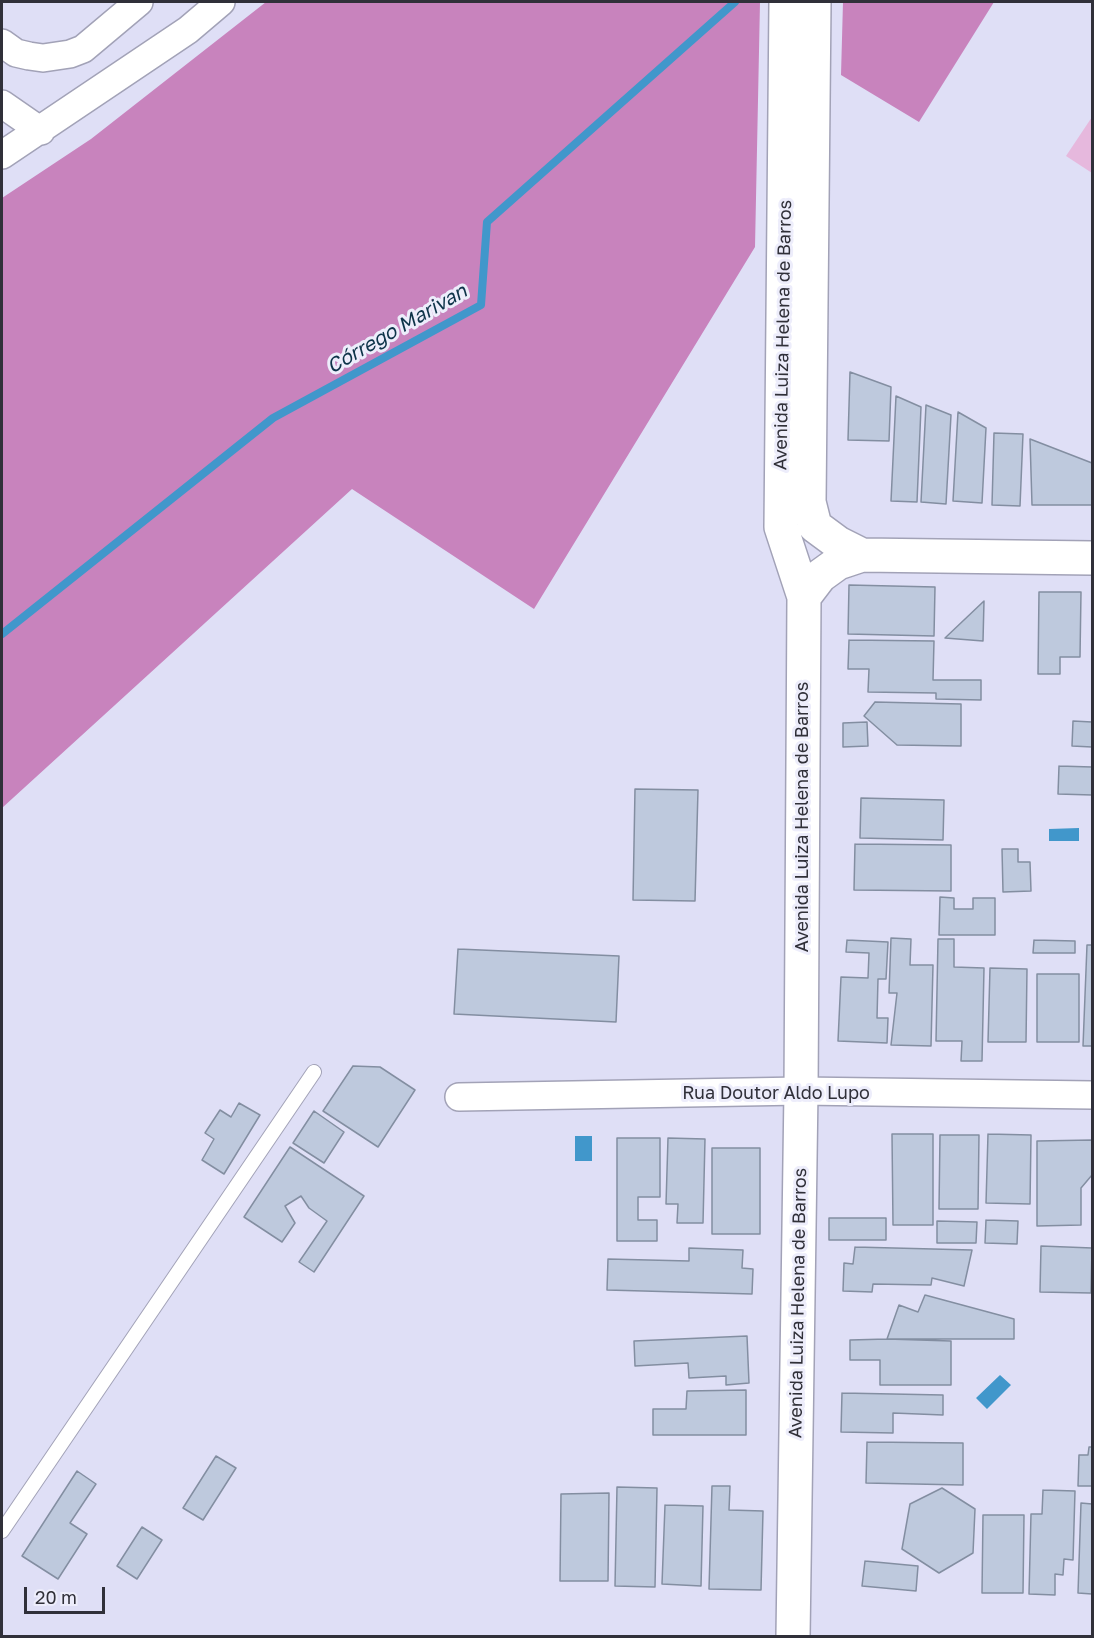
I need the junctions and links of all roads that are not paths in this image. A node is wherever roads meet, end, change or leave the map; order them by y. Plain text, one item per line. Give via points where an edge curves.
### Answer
1 (139, 2) edge
2 (220, 2) edge
3 (786, 2) edge
4 (814, 2) edge
5 (2, 43) edge
6 (2, 104) edge
7 (40, 131) junction
8 (2, 155) edge
9 (862, 555) junction
10 (1092, 558) edge
11 (804, 597) junction
12 (314, 1072) dead end
13 (801, 1091) junction
14 (1092, 1095) edge
15 (459, 1097) dead end
16 (2, 1531) edge
17 (793, 1636) edge

1 - 5 street via 83,49 70,54 29,57
2 - 7 street via 188,30
3 - 11 street, Avenida Luiza Helena de Barros via 781,527
4 - 9 street, Avenida Luiza Helena de Barros via 809,502 815,526
6 - 7 street
7 - 8 street
9 - 10 street
9 - 11 street via 838,563 820,576
11 - 13 street, Avenida Luiza Helena de Barros
12 - 16 lane
13 - 14 street, Rua Doutor Aldo Lupo
13 - 15 street, Rua Doutor Aldo Lupo
13 - 17 street, Avenida Luiza Helena de Barros

